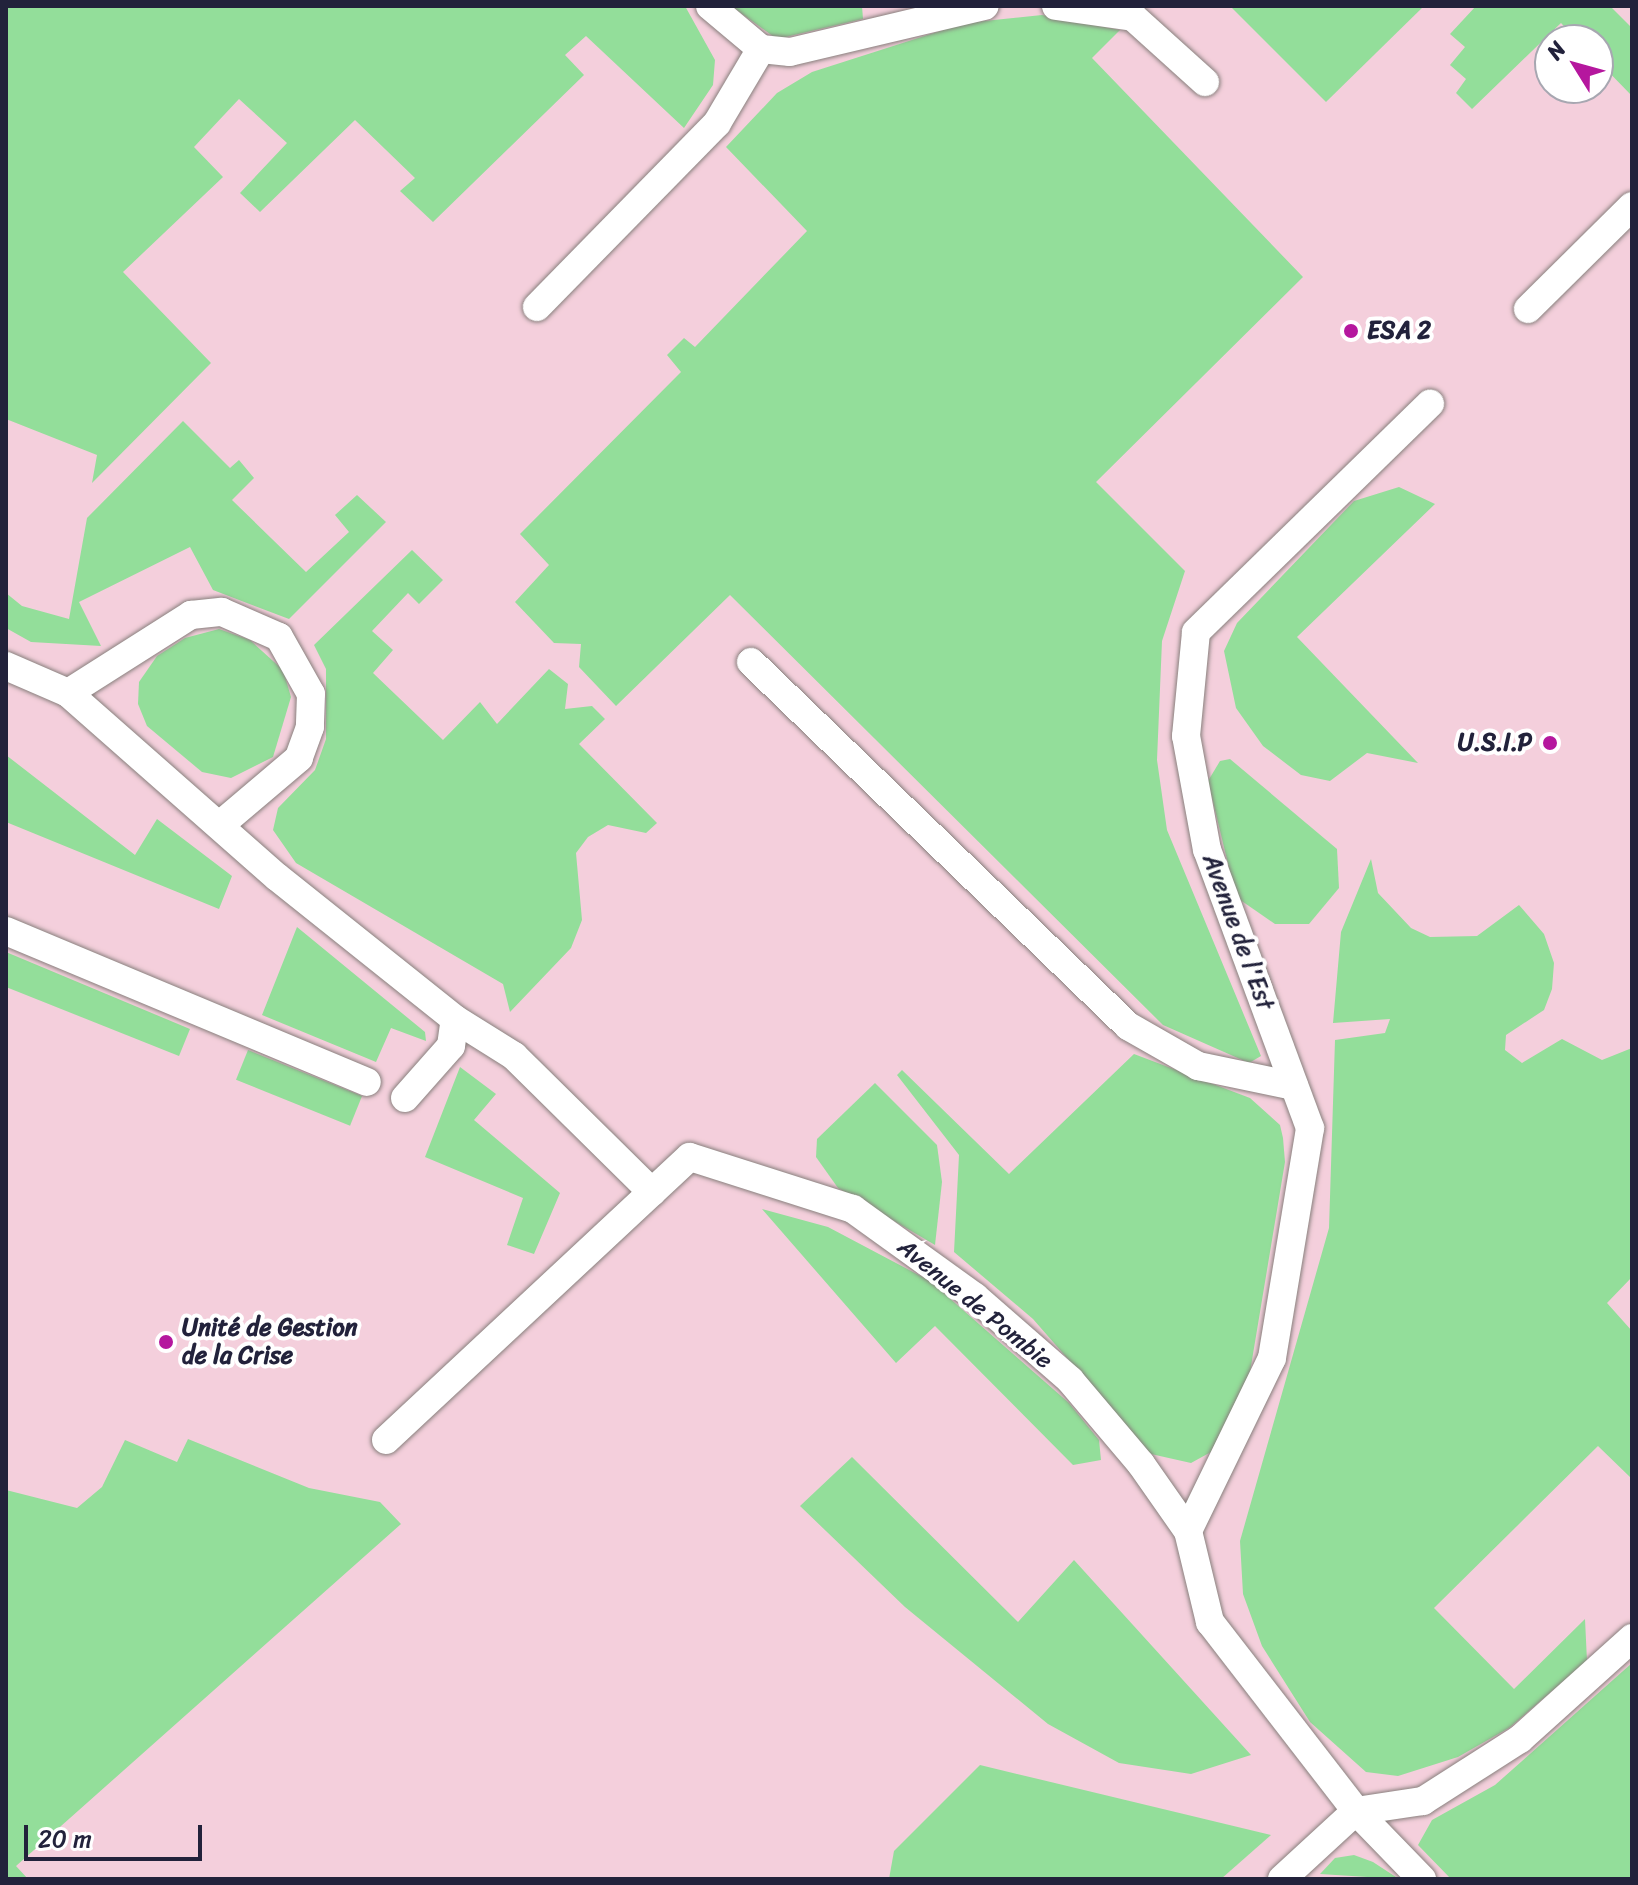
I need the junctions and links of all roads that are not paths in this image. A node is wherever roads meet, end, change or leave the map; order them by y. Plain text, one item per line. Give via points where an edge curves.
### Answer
1 (710, 6) edge
2 (985, 6) edge
3 (1056, 6) edge
4 (761, 49) junction
5 (1205, 82) dead end
6 (1632, 206) edge
7 (537, 307) dead end
8 (1528, 309) dead end
9 (1430, 404) dead end
10 (751, 662) dead end
11 (6, 666) edge
12 (68, 693) junction
13 (220, 825) junction
14 (6, 931) edge
15 (453, 1032) junction
16 (367, 1082) dead end
17 (1294, 1086) junction
18 (405, 1098) dead end
19 (652, 1192) junction
20 (386, 1440) dead end
21 (1188, 1531) junction
22 (1632, 1638) edge
23 (1356, 1811) junction
24 (1282, 1879) edge
25 (1422, 1879) edge

1 - 4 lane
2 - 4 lane via 790,52
3 - 5 lane via 1133,17
4 - 7 lane via 717,123
6 - 8 lane
9 - 17 lane, Avenue de l'Est via 1196,632 1186,736 1207,850
10 - 17 lane via 1128,1026 1198,1066
11 - 12 lane
12 - 13 lane
12 - 13 lane via 191,615 222,612 279,637 311,694 310,727 299,758
13 - 15 lane
14 - 16 lane
15 - 18 lane
15 - 19 lane via 514,1056
17 - 21 lane, Avenue de l'Est via 1310,1128 1272,1358
19 - 20 lane, Avenue de Pombie
19 - 21 lane, Avenue de Pombie via 690,1157 853,1209 975,1297 1070,1380
21 - 23 lane, Avenue de Pombie via 1210,1622
22 - 23 lane via 1520,1739 1423,1801
23 - 24 lane
23 - 25 lane, Avenue de Pombie

